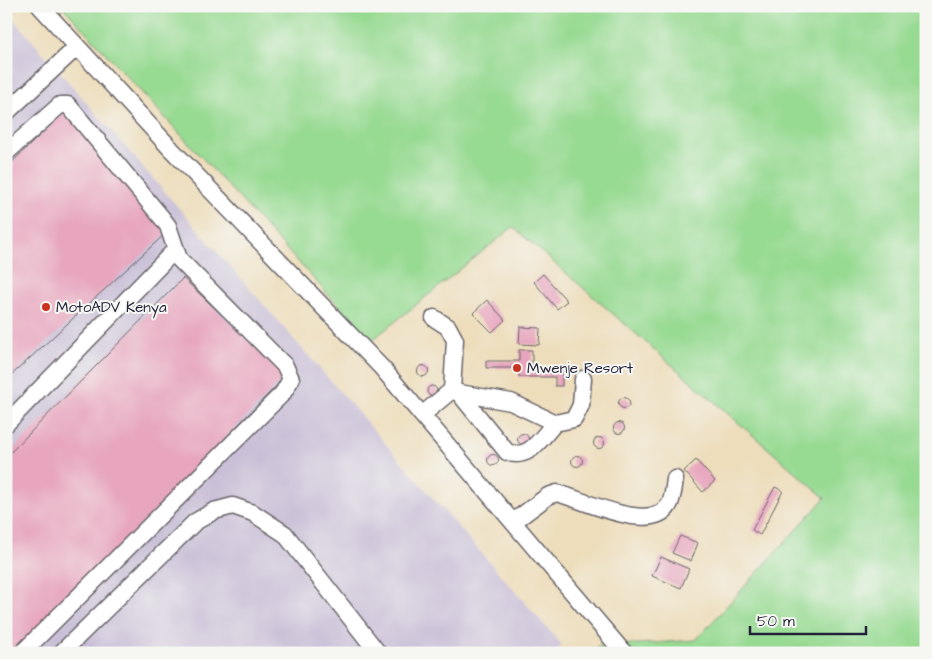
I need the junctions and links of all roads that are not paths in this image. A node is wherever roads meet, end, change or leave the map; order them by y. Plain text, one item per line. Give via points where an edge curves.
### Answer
1 (40, 6) edge
2 (77, 47) junction
3 (6, 113) edge
4 (6, 153) edge
5 (175, 250) junction
6 (434, 318) dead end
7 (583, 379) dead end
8 (455, 391) junction
9 (422, 415) junction
10 (555, 423) junction
11 (6, 424) edge
12 (675, 479) dead end
13 (513, 522) junction
14 (22, 653) edge
15 (60, 653) edge
16 (378, 653) edge
17 (624, 653) edge

1 - 2 lane
2 - 3 lane
2 - 9 lane via 382,368
4 - 5 lane via 60,105 68,105 168,226
5 - 11 lane
5 - 14 lane via 179,259 285,366 291,379 289,386
6 - 8 lane via 448,327 455,340
7 - 10 lane via 578,414 574,419
8 - 9 lane
8 - 10 lane via 511,402
8 - 10 lane via 507,452 514,455 530,451
9 - 13 lane
12 - 13 lane via 670,505 645,518 630,517 557,493
13 - 17 lane
15 - 16 lane via 195,522 214,511 233,506 253,513 285,534

